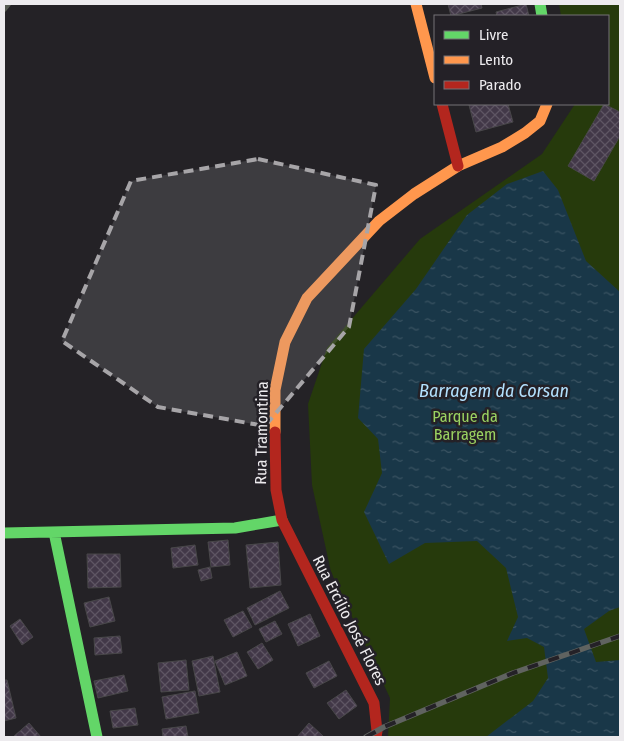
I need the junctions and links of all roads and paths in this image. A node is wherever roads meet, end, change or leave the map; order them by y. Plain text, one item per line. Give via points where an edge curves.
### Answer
1 (8, 4) edge
2 (416, 4) edge
3 (4, 9) edge
4 (434, 74) edge
5 (442, 105) edge
6 (547, 105) edge
7 (458, 166) junction
8 (282, 520) junction
9 (54, 532) junction
10 (4, 533) edge
11 (98, 737) edge
12 (376, 737) edge

1 - 3 lane
2 - 4 street
5 - 7 street
6 - 7 street, Rua Tramontina via 540,121 525,133
7 - 8 street, Rua Tramontina via 379,221 302,307 285,342 275,390 276,490
8 - 9 street via 235,528
8 - 12 street, Rua Ercílio José Flores via 374,703
9 - 10 street
9 - 11 street

